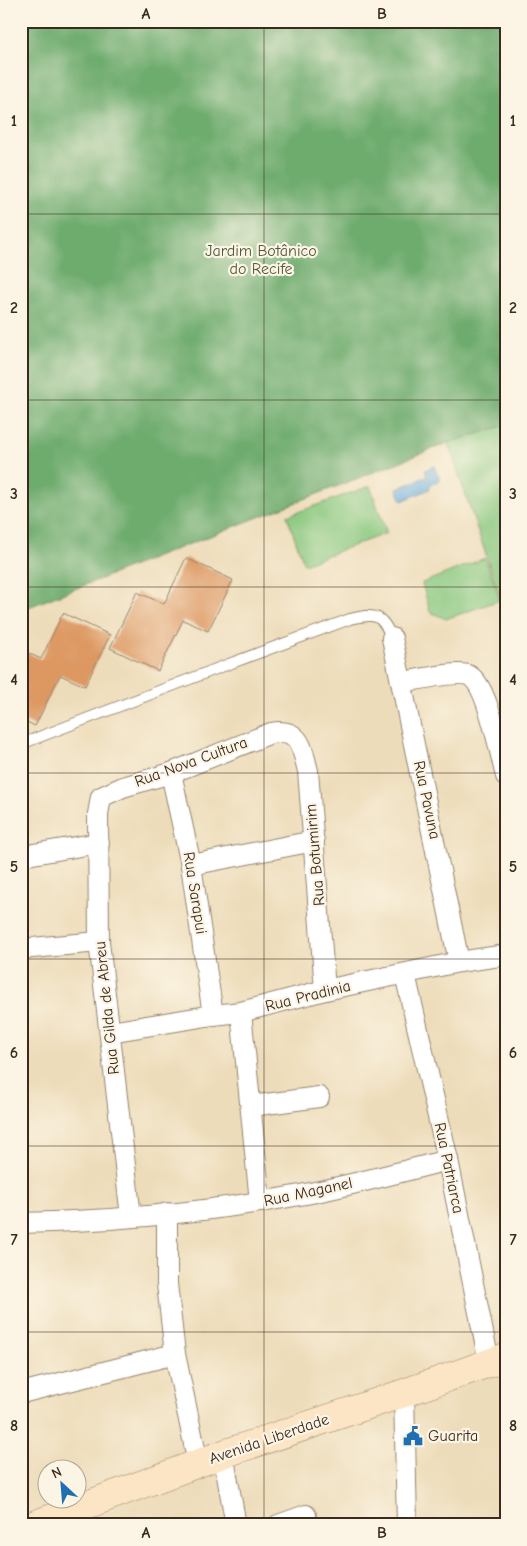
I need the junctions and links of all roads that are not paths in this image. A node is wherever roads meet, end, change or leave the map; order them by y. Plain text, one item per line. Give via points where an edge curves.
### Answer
1 (392, 638) joint
2 (403, 682) junction
3 (282, 730) joint
4 (21, 744) edge
5 (171, 772) junction
6 (506, 776) edge
7 (101, 797) joint
8 (314, 840) junction
9 (99, 843) junction
10 (21, 856) edge
11 (192, 865) junction
12 (99, 942) junction
13 (21, 949) edge
14 (506, 955) edge
15 (460, 962) junction
16 (405, 974) junction
17 (325, 990) junction
18 (241, 1012) junction
19 (213, 1015) junction
20 (110, 1032) junction
21 (319, 1097) dead end
22 (251, 1106) junction
23 (448, 1160) junction
24 (260, 1202) junction
25 (167, 1213) junction
26 (131, 1217) junction
27 (21, 1223) edge
28 (175, 1354) junction
29 (497, 1360) edge
30 (21, 1393) edge
31 (404, 1393) junction
32 (211, 1459) junction
33 (306, 1515) dead end
34 (33, 1525) edge
35 (236, 1525) edge
36 (278, 1525) edge
37 (407, 1525) edge

1 - 2 street, Rua Pavuna
1 - 4 lane via 378,617 350,619
2 - 6 street via 458,674 468,675 477,682 484,695
2 - 15 street, Rua Pavuna
3 - 5 street, Rua Nova Cultura
3 - 8 street, Rua Botumirim via 295,736 302,747 308,771
5 - 7 street, Rua Nova Cultura
5 - 11 street, Rua Sarapui
7 - 9 street, Rua Gilda de Abreu
8 - 11 street
8 - 17 street, Rua Botumirim
9 - 10 street
9 - 12 street, Rua Gilda de Abreu
11 - 19 street, Rua Sarapui
12 - 13 street
12 - 20 street, Rua Gilda de Abreu
14 - 15 street, Rua Pradinia
15 - 16 street, Rua Pradinia
16 - 17 street, Rua Pradinia
16 - 23 street, Rua Patriarca
17 - 18 street, Rua Pradinia
18 - 19 street, Rua Pradinia
18 - 22 street
19 - 20 street, Rua Pradinia
20 - 26 street, Rua Gilda de Abreu
21 - 22 street
22 - 24 street
23 - 24 street, Rua Maganel
23 - 29 street, Rua Patriarca
24 - 25 street, Rua Maganel
25 - 26 street, Rua Maganel
25 - 28 street via 167,1284
26 - 27 street, Rua Maganel
28 - 30 street
28 - 32 street
29 - 31 main road, Avenida Liberdade
31 - 32 main road, Avenida Liberdade
31 - 37 street
32 - 34 main road, Avenida Liberdade
32 - 35 street
33 - 36 street

